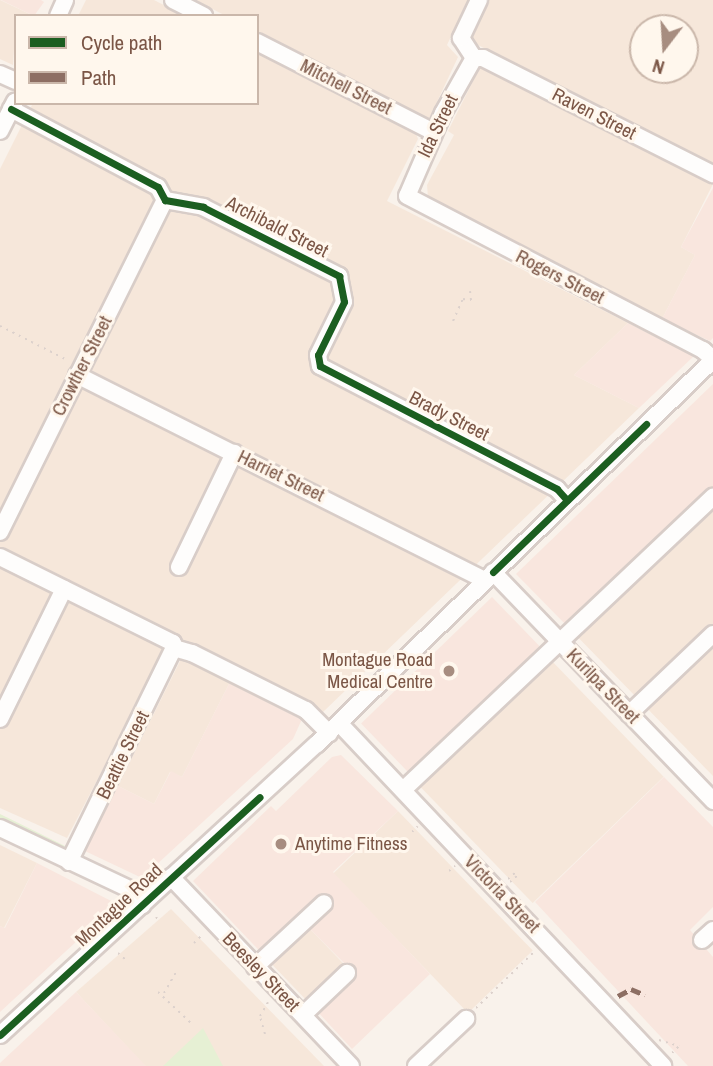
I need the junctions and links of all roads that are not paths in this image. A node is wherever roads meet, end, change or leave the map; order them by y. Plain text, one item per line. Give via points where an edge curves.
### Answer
1 (173, 0) edge
2 (479, 0) edge
3 (200, 14) edge
4 (259, 43) edge
5 (474, 58) junction
6 (14, 105) edge
7 (0, 131) edge
8 (434, 132) junction
9 (713, 174) edge
10 (407, 197) joint
11 (166, 200) junction
12 (317, 360) joint
13 (713, 360) edge
14 (77, 375) junction
15 (234, 453) junction
16 (713, 497) edge
17 (567, 500) junction
18 (0, 532) edge
19 (0, 557) edge
20 (179, 567) dead end
21 (488, 576) junction
22 (64, 589) junction
23 (713, 634) edge
24 (560, 642) junction
25 (174, 648) junction
26 (629, 714) junction
27 (0, 719) edge
28 (334, 728) junction
29 (403, 790) junction
30 (713, 801) edge
31 (0, 828) edge
32 (69, 862) junction
33 (171, 877) junction
34 (324, 903) dead end
35 (142, 905) junction
36 (255, 967) junction
37 (347, 972) dead end
38 (303, 1015) junction
39 (468, 1016) road end
40 (2, 1030) edge
41 (668, 1059) edge
42 (351, 1066) edge
43 (416, 1066) edge

1 - 3 street
2 - 5 street via 461,38
4 - 8 street, Mitchell Street
5 - 8 street, Ida Street
5 - 9 street, Raven Street via 482,57
6 - 7 street
6 - 11 street via 158,187
8 - 10 street, Ida Street
10 - 13 street, Rogers Street via 703,350
11 - 12 street, Archibald Street via 203,207 344,281 344,302
11 - 14 street, Crowther Street
12 - 17 street, Brady Street via 324,369 557,489
13 - 17 street, Montague Road
14 - 15 street, Harriet Street
14 - 18 street, Crowther Street
15 - 20 street
15 - 21 street, Harriet Street
16 - 24 street
17 - 21 street, Montague Road
19 - 22 street, Victoria Street
21 - 24 street, Kurilpa Street
21 - 28 street, Montague Road
22 - 25 street, Victoria Street via 173,643
22 - 27 street
23 - 26 street
24 - 26 street, Kurilpa Street
24 - 29 street
25 - 28 street, Victoria Street via 306,710
25 - 32 street, Beattie Street
26 - 30 street, Kurilpa Street
28 - 29 street, Victoria Street
28 - 33 street, Montague Road
29 - 41 street, Victoria Street
31 - 32 street
32 - 35 street via 133,891
33 - 35 street, Montague Road
33 - 36 street, Beesley Street
34 - 36 street
35 - 40 street, Montague Road
36 - 38 street, Beesley Street
37 - 38 street
38 - 42 street, Beesley Street
39 - 43 street

